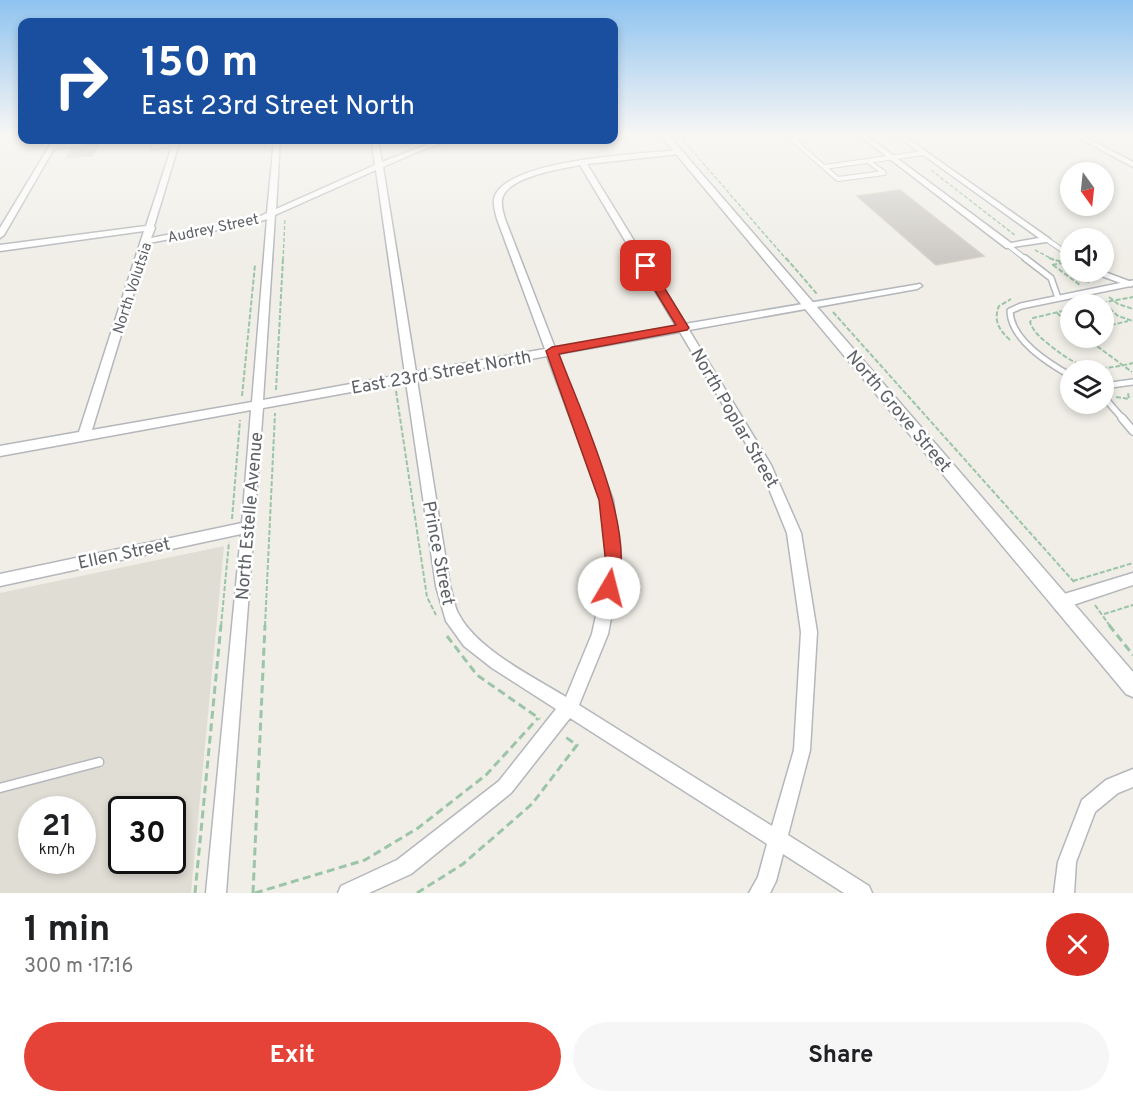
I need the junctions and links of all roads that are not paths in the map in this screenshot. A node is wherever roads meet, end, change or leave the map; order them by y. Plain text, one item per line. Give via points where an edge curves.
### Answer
1 (34, 178) edge
2 (165, 178) edge
3 (278, 178) edge
4 (353, 178) edge
5 (381, 178) edge
6 (520, 178) edge
7 (591, 178) edge
8 (701, 178) edge
9 (918, 178) edge
10 (959, 178) edge
11 (279, 214) junction
12 (150, 228) junction
13 (0, 235) edge
14 (1046, 239) junction
15 (147, 241) junction
16 (1009, 246) junction
17 (0, 248) edge
18 (1060, 249) edge
19 (1114, 278) edge
20 (1132, 284) edge
21 (917, 286) dead end
22 (1058, 298) junction
23 (809, 306) junction
24 (683, 328) junction
25 (552, 351) junction
26 (1060, 369) edge
27 (410, 377) junction
28 (1133, 382) edge
29 (1114, 385) edge
30 (258, 405) junction
31 (1114, 410) edge
32 (1133, 431) edge
33 (84, 436) junction
34 (0, 451) edge
35 (248, 526) junction
36 (1133, 579) edge
37 (0, 580) edge
38 (1061, 602) junction
39 (1133, 687) edge
40 (567, 707) junction
41 (99, 762) dead end
42 (1133, 778) edge
43 (0, 788) edge
44 (777, 840) junction
45 (216, 893) edge
46 (348, 893) edge
47 (759, 893) edge
48 (862, 893) edge
49 (1064, 893) edge

1 - 13 street
2 - 12 street, North Volutsia
3 - 11 street, North Estelle Avenue
4 - 11 street, Audrey Street
5 - 27 street, Prince Street
6 - 25 street via 505,187 497,204
7 - 24 street, North Poplar Street
8 - 23 street, North Grove Street
9 - 16 street
10 - 14 street
11 - 15 street, Audrey Street
11 - 30 street, North Estelle Avenue
12 - 15 street, North Volutsia
12 - 17 street
14 - 16 street
14 - 18 lane
15 - 33 street, North Volutsia
16 - 22 lane via 1051,278
19 - 20 lane
20 - 22 lane
21 - 23 street, East 23rd Street North
22 - 26 lane via 1020,306 1010,311 1008,317 1018,335
23 - 24 street, East 23rd Street North
23 - 38 street, North Grove Street
24 - 25 street, East 23rd Street North
24 - 44 street, North Poplar Street via 768,468 794,533 809,632 802,750
25 - 27 street, East 23rd Street North
25 - 40 street via 607,500 614,565 600,634
27 - 30 street, East 23rd Street North
27 - 40 street, Prince Street via 442,586 451,616 469,641
28 - 29 lane
30 - 33 street, East 23rd Street North
30 - 35 street, North Estelle Avenue
31 - 32 lane
33 - 34 street, East 23rd Street North
35 - 37 street, Ellen Street
35 - 45 street, North Estelle Avenue
36 - 38 street
38 - 39 street, North Grove Street
40 - 44 street, Prince Street
40 - 46 street via 545,722 505,787 404,867
41 - 43 lane
42 - 49 street via 1112,786 1088,806 1067,862
44 - 47 street, North Poplar Street
44 - 48 street, Prince Street

